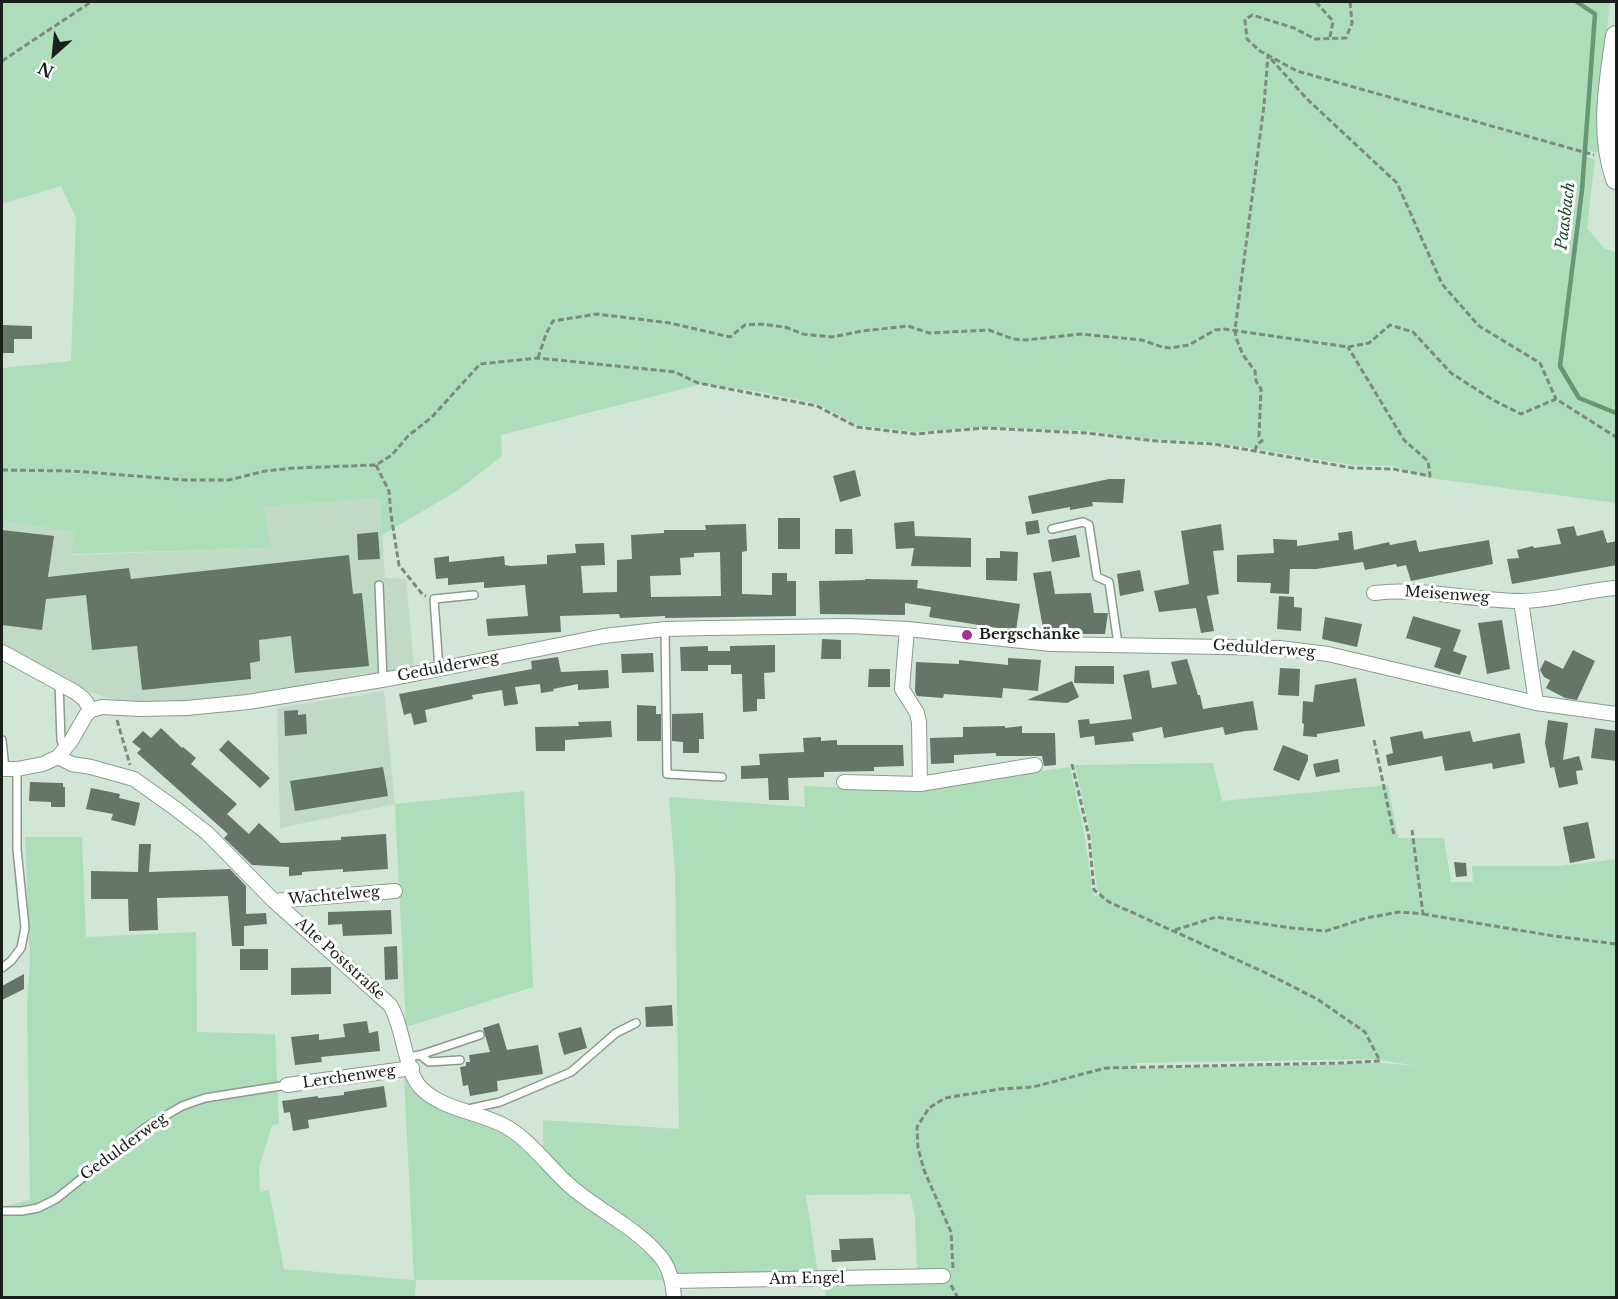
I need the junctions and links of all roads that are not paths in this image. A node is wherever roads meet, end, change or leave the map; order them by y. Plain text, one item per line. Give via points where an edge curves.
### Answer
1 (1617, 36) edge
2 (1617, 180) edge
3 (1052, 528) dead end
4 (379, 585) dead end
5 (1617, 588) edge
6 (1374, 592) dead end
7 (474, 595) dead end
8 (1521, 601) junction
9 (906, 628) junction
10 (665, 630) junction
11 (1118, 645) junction
12 (2, 652) edge
13 (439, 669) junction
14 (383, 679) junction
15 (59, 683) junction
16 (1536, 703) junction
17 (91, 710) junction
18 (1617, 714) edge
19 (2, 740) edge
20 (61, 754) junction
21 (1035, 765) dead end
22 (8, 769) edge
23 (722, 777) dead end
24 (844, 782) dead end
25 (920, 784) junction
26 (395, 891) dead end
27 (274, 901) junction
28 (2, 968) edge
29 (636, 1023) dead end
30 (480, 1035) dead end
31 (413, 1060) junction
32 (460, 1060) dead end
33 (287, 1085) joint
34 (462, 1109) junction
35 (2, 1211) edge
36 (943, 1276) road end
37 (672, 1281) junction
38 (674, 1298) edge

1 - 2 street via 1606,135
3 - 11 lane via 1083,522 1089,525 1097,577 1109,582
4 - 14 lane
5 - 8 street, Meisenweg
6 - 8 street, Meisenweg
7 - 13 lane via 434,599
8 - 16 street
9 - 10 street, Gedulderweg
9 - 11 street, Gedulderweg via 1016,641
9 - 25 street via 902,689 919,722
10 - 13 street, Gedulderweg via 604,636
10 - 23 lane via 667,774
11 - 16 street, Gedulderweg via 1307,651
12 - 15 street
13 - 14 street, Gedulderweg
14 - 17 street, Gedulderweg via 249,702 187,708 108,706
15 - 17 street via 80,695
15 - 20 lane
16 - 18 street, Gedulderweg
17 - 20 street
19 - 22 lane
20 - 22 street via 43,764
20 - 27 street, Alte Poststraße via 72,764 134,779 207,833
21 - 25 street
22 - 28 lane via 25,928 21,948
24 - 25 street
26 - 27 street, Wachtelweg
27 - 31 street, Alte Poststraße via 390,1005
29 - 34 lane via 616,1033 571,1072 500,1102
30 - 31 lane
31 - 32 lane
31 - 33 street, Lerchenweg
31 - 34 street, Alte Poststraße via 416,1083 422,1090
33 - 35 lane, Gedulderweg via 205,1098 182,1106 146,1127 56,1199 38,1208
34 - 37 street, Alte Poststraße via 517,1134 570,1186 648,1244
36 - 37 street, Am Engel
37 - 38 street, Alte Poststraße

